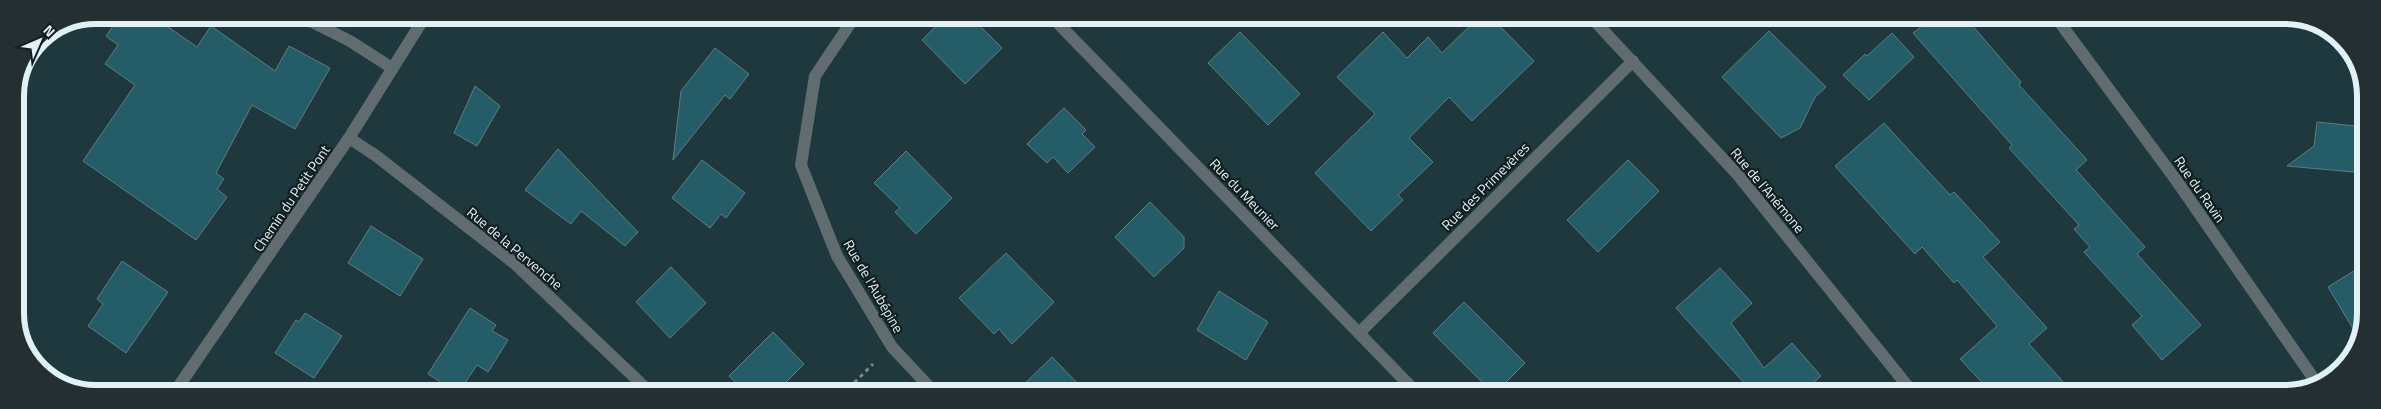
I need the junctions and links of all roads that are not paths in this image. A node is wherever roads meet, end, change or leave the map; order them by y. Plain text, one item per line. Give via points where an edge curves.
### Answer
1 (315, 24) edge
2 (420, 24) edge
3 (850, 24) edge
4 (1059, 24) edge
5 (1598, 24) edge
6 (2061, 24) edge
7 (1634, 61) junction
8 (392, 68) junction
9 (350, 138) junction
10 (1359, 333) junction
11 (2314, 379) edge
12 (180, 385) edge
13 (642, 385) edge
14 (928, 385) edge
15 (1409, 385) edge
16 (1907, 385) edge

1 - 8 street
2 - 8 street, Chemin du Petit Pont
3 - 14 street, Rue de l'Aubépine via 816,76 801,165 837,256 892,346
4 - 10 street, Rue du Meunier
5 - 7 street, Rue de l'Anémone
6 - 11 street, Rue du Ravin via 2176,180
7 - 10 street, Rue des Primevères
7 - 16 street, Rue de l'Anémone via 1737,174
8 - 9 street, Chemin du Petit Pont
9 - 12 street, Chemin du Petit Pont
9 - 13 street, Rue de la Pervenche via 514,263
10 - 15 street, Rue du Meunier

